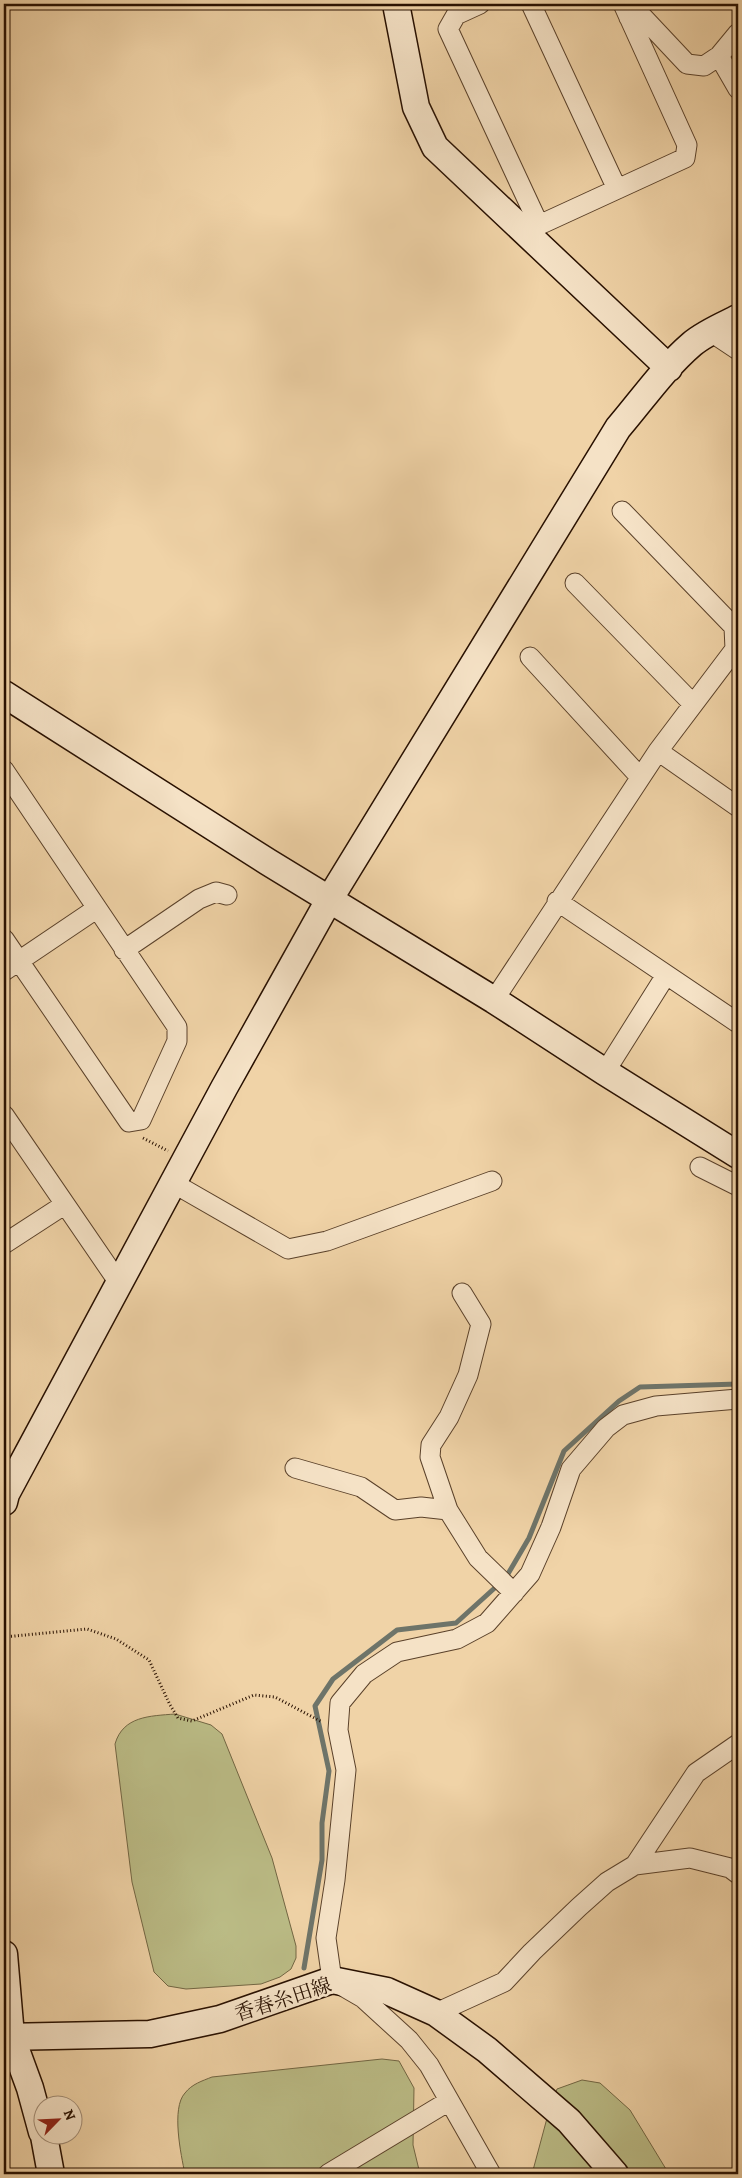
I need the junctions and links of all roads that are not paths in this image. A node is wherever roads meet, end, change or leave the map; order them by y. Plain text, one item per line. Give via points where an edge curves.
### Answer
1 (480, 4) edge
2 (532, 4) edge
3 (399, 6) edge
4 (626, 11) edge
5 (738, 33) edge
6 (719, 56) junction
7 (738, 89) edge
8 (616, 189) junction
9 (532, 229) junction
10 (738, 318) edge
11 (711, 332) junction
12 (738, 350) edge
13 (668, 368) junction
14 (622, 511) dead end
15 (575, 583) dead end
16 (737, 651) edge
17 (530, 657) dead end
18 (4, 694) edge
19 (694, 704) junction
20 (658, 751) junction
21 (4, 770) edge
22 (640, 777) junction
23 (738, 807) edge
24 (228, 895) dead end
25 (329, 900) junction
26 (557, 901) junction
27 (96, 909) junction
28 (4, 939) edge
29 (124, 950) junction
30 (11, 966) edge
31 (666, 975) junction
32 (494, 1000) junction
33 (738, 1023) edge
34 (605, 1072) junction
35 (4, 1115) edge
36 (738, 1155) edge
37 (700, 1167) dead end
38 (492, 1181) dead end
39 (173, 1183) junction
40 (738, 1186) edge
41 (64, 1205) junction
42 (4, 1244) edge
43 (119, 1283) junction
44 (462, 1293) dead end
45 (738, 1399) edge
46 (295, 1468) dead end
47 (4, 1502) edge
48 (448, 1510) junction
49 (514, 1593) junction
50 (738, 1744) edge
51 (635, 1865) junction
52 (738, 1874) edge
53 (4, 1954) edge
54 (332, 1980) junction
55 (5, 1988) edge
56 (436, 2012) junction
57 (7, 2036) edge
58 (32, 2096) edge
59 (449, 2101) junction
60 (46, 2146) edge
61 (51, 2174) edge
62 (328, 2174) edge
63 (491, 2174) edge
64 (615, 2174) edge

1 - 9 street via 456,15 448,29
2 - 8 street
3 - 9 street via 416,107 435,147
4 - 6 street via 640,14 687,64 704,66
4 - 8 street via 687,145 685,158
5 - 6 street
6 - 7 street
8 - 9 street
9 - 13 street
10 - 11 street
11 - 12 street
11 - 13 street via 692,344
13 - 25 street via 618,428
14 - 16 street via 734,627
15 - 19 street
16 - 19 street
17 - 22 street
18 - 25 street
19 - 20 street
20 - 22 street
20 - 23 street
21 - 27 street
22 - 26 street
24 - 29 street via 216,892 198,898
25 - 32 street
25 - 39 street
26 - 31 street
26 - 32 street
27 - 29 street
27 - 30 street
28 - 30 street
29 - 30 street via 177,1028 177,1041 141,1120 129,1122
31 - 33 street
31 - 34 street
32 - 34 street
34 - 36 street
35 - 41 street
37 - 40 street
38 - 39 street via 327,1241 288,1249
39 - 43 street
41 - 42 street
41 - 43 street
43 - 47 street
44 - 48 street via 480,1324 468,1375 449,1417 431,1445 430,1457
45 - 49 street via 656,1406 623,1415 606,1428 571,1469 530,1574
46 - 48 street via 362,1487 396,1510 421,1507
48 - 49 street via 478,1558
49 - 54 street via 487,1623 457,1639 397,1652 364,1674 340,1703 338,1730 346,1770 326,1938
50 - 51 street via 696,1773
51 - 52 street via 690,1858 730,1868
51 - 56 street via 607,1882 579,1907 504,1982
53 - 55 street
54 - 56 street, 香春糸田線 via 387,1990
54 - 57 street, 香春糸田線 via 220,2019 150,2034
54 - 59 street via 363,1998 408,2040 429,2065
55 - 57 street
56 - 64 street, 香春糸田線 via 487,2050 569,2122
57 - 58 street
59 - 62 street
59 - 63 street
60 - 61 street

